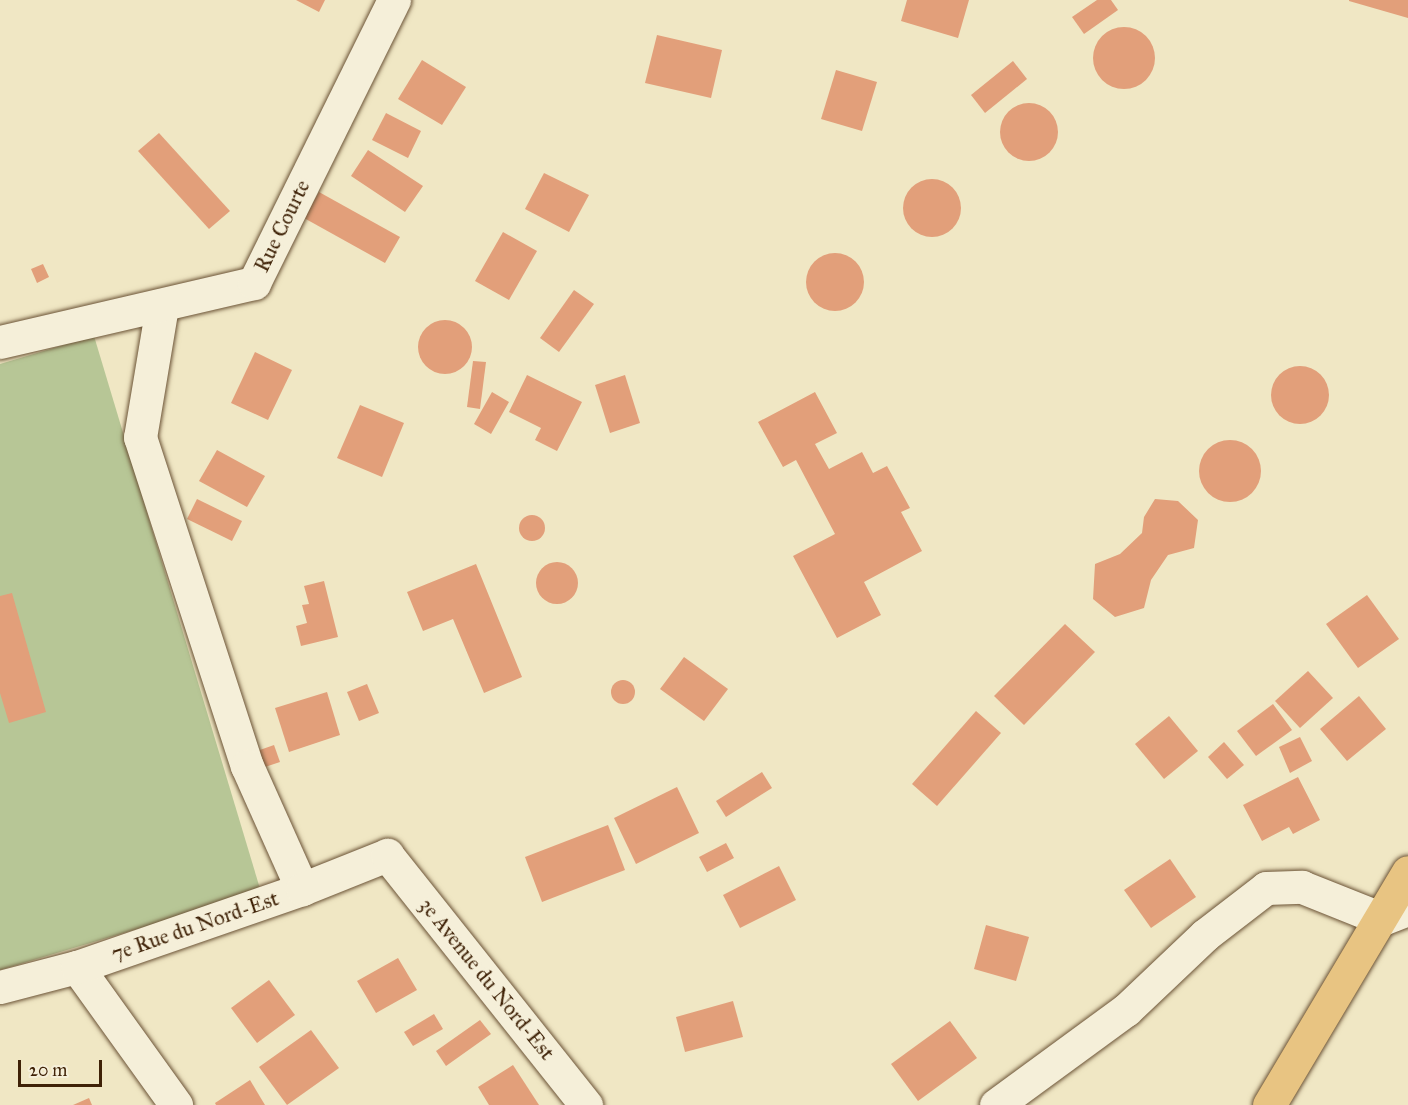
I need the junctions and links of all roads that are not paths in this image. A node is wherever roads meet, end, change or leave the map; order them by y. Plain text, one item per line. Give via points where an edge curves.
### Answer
1 (394, 0) edge
2 (162, 306) junction
3 (0, 342) edge
4 (387, 855) joint
5 (1408, 872) edge
6 (302, 889) junction
7 (1395, 914) edge
8 (77, 967) junction
9 (0, 987) edge
10 (176, 1105) edge
11 (586, 1105) edge
12 (996, 1105) edge
13 (1269, 1105) edge

1 - 2 street, Rue Courte via 254,283
2 - 3 street, Rue Courte
2 - 6 street via 140,437 247,766
4 - 6 street, 7e Rue du Nord-Est
4 - 11 street, 3e Avenue du Nord-Est
5 - 7 highway
6 - 8 street, 7e Rue du Nord-Est
7 - 12 street via 1302,887 1266,888 1205,935 1126,1010
7 - 13 highway
8 - 9 street, 7e Rue du Nord-Est
8 - 10 street

